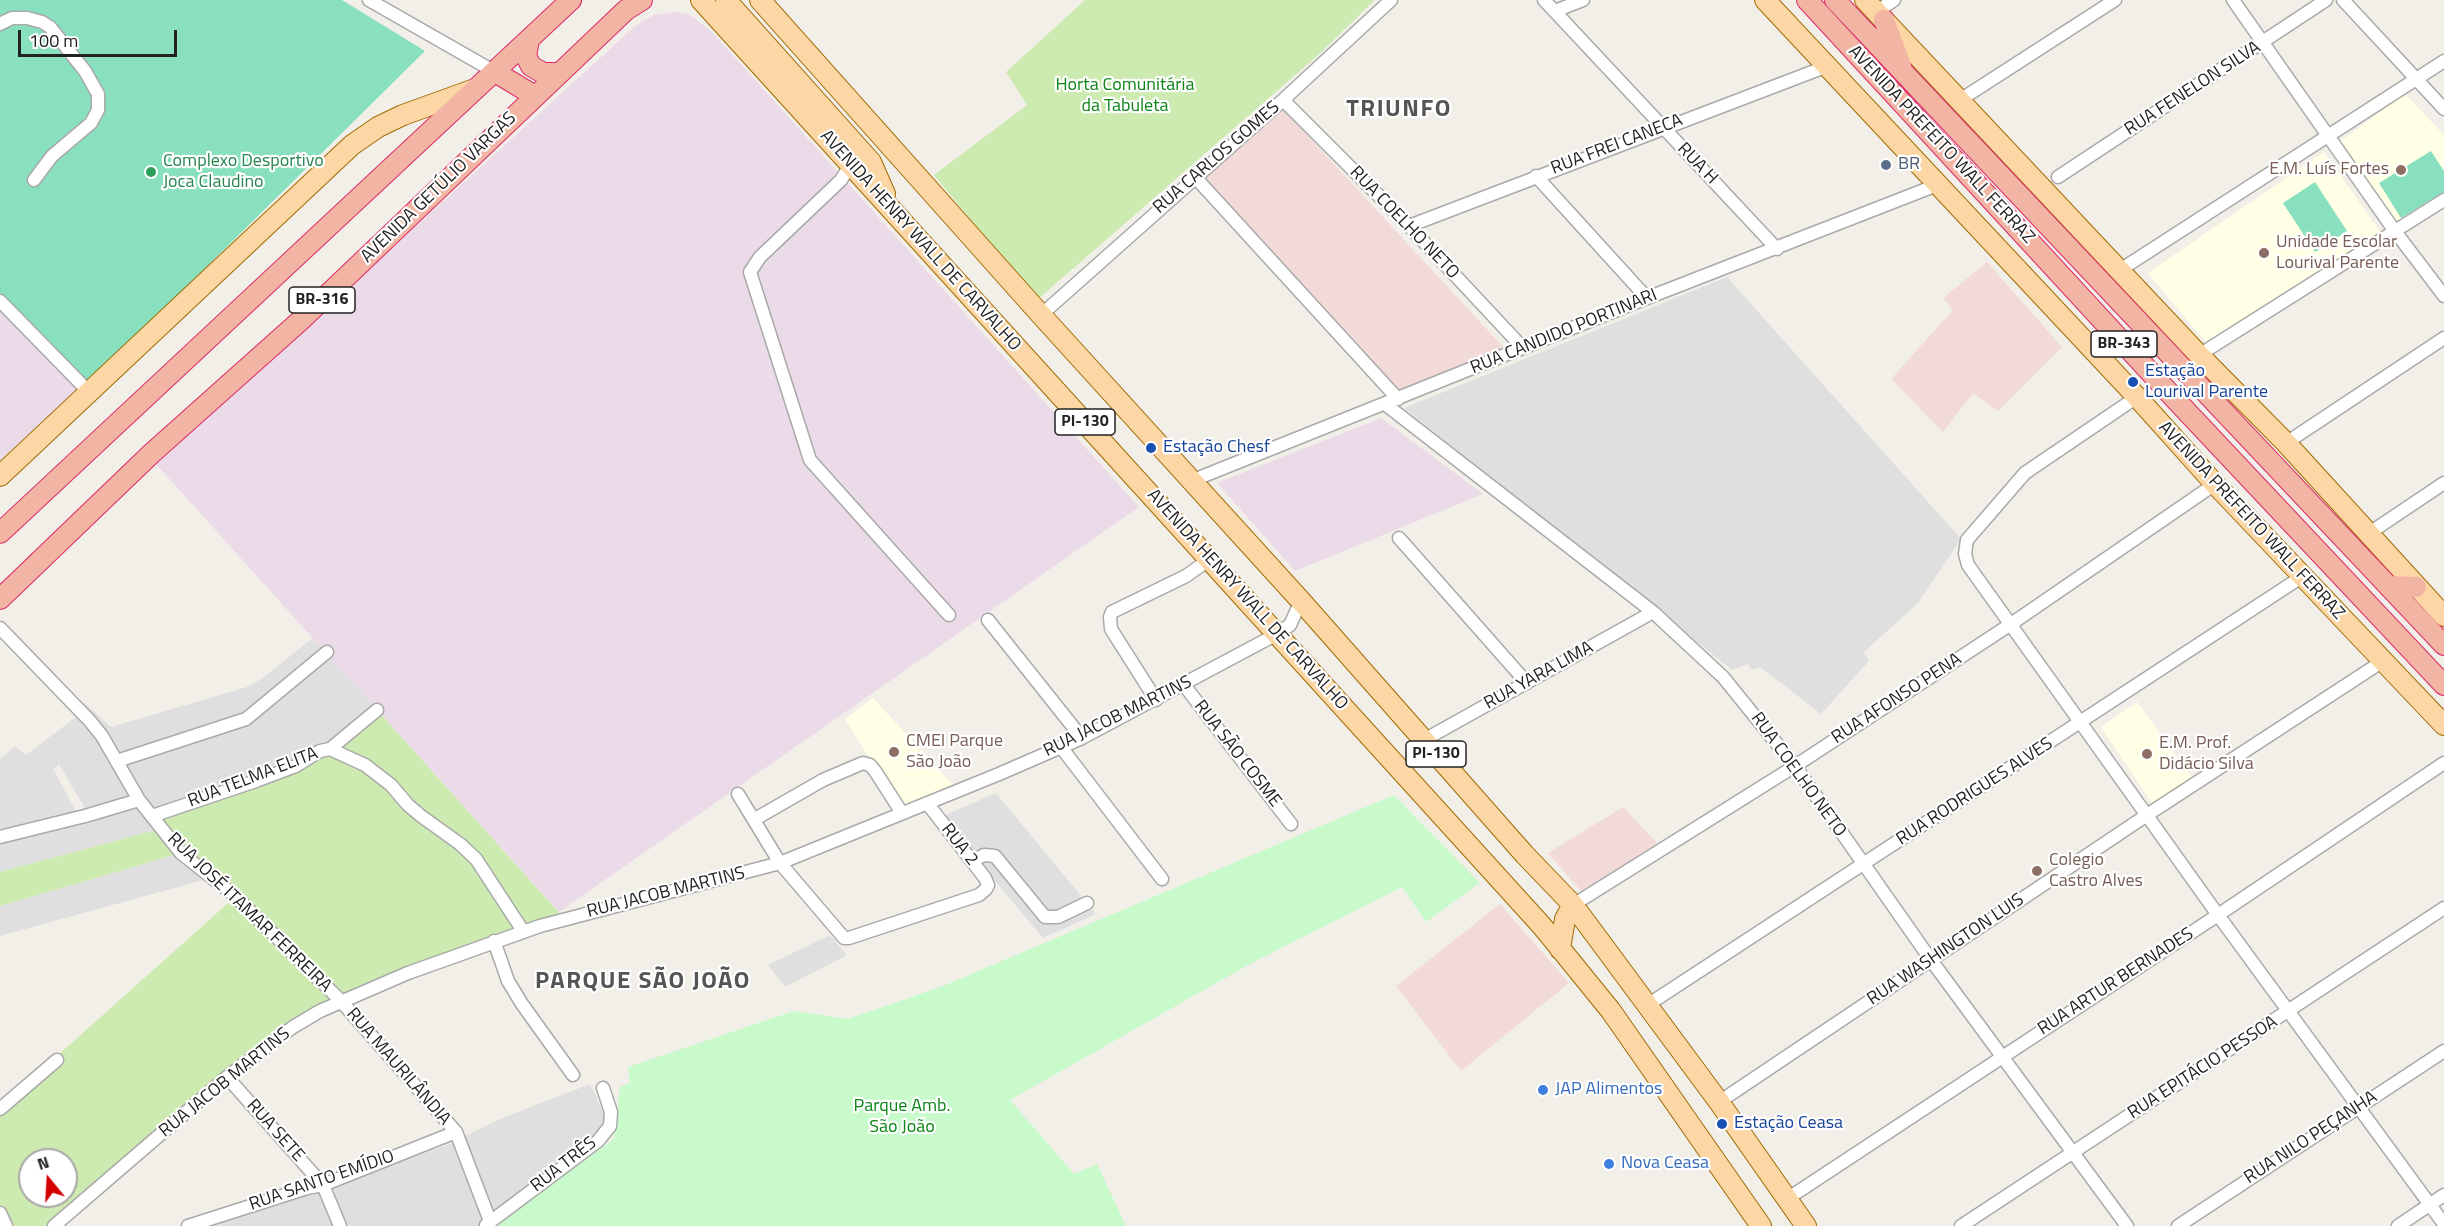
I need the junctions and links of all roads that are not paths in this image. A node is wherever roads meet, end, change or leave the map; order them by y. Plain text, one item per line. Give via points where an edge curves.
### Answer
1 (369, 0) edge
2 (571, 0) edge
3 (642, 0) edge
4 (701, 0) edge
5 (726, 0) edge
6 (737, 0) edge
7 (760, 0) edge
8 (1391, 0) edge
9 (1544, 0) edge
10 (1583, 0) edge
11 (1765, 0) edge
12 (1807, 0) edge
13 (1834, 0) edge
14 (1894, 0) edge
15 (2115, 0) edge
16 (2234, 0) edge
17 (2326, 0) edge
18 (2343, 0) edge
19 (1555, 11) junction
20 (1875, 11) edge
21 (0, 24) edge
22 (529, 40) junction
23 (2265, 42) junction
24 (2444, 61) edge
25 (1825, 67) junction
26 (495, 72) junction
27 (560, 73) junction
28 (1905, 74) junction
29 (2415, 78) junction
30 (475, 89) junction
31 (535, 96) junction
32 (1283, 100) junction
33 (1960, 100) junction
34 (2444, 109) edge
35 (1662, 128) junction
36 (2329, 135) junction
37 (875, 158) junction
38 (851, 164) junction
39 (1536, 176) junction
40 (1195, 177) junction
41 (2058, 177) dead end
42 (34, 180) dead end
43 (921, 181) junction
44 (1937, 186) junction
45 (2444, 200) edge
46 (892, 210) junction
47 (1409, 226) junction
48 (2394, 230) junction
49 (1777, 249) junction
50 (2120, 270) junction
51 (2444, 296) edge
52 (1647, 298) junction
53 (0, 301) edge
54 (1041, 315) junction
55 (2444, 338) edge
56 (1523, 348) junction
57 (2199, 355) junction
58 (89, 392) junction
59 (2137, 397) junction
60 (1398, 399) junction
61 (1385, 404) junction
62 (2286, 443) junction
63 (0, 476) edge
64 (1191, 481) junction
65 (2444, 483) edge
66 (2215, 484) junction
67 (2, 530) edge
68 (2368, 534) junction
69 (1400, 538) dead end
70 (1210, 559) junction
71 (2303, 576) junction
72 (2389, 586) junction
73 (2416, 587) junction
74 (0, 599) edge
75 (1301, 601) junction
76 (1653, 612) junction
77 (949, 615) dead end
78 (2444, 616) edge
79 (988, 620) dead end
80 (2011, 624) junction
81 (0, 628) edge
82 (1277, 634) junction
83 (2444, 645) edge
84 (327, 652) dead end
85 (2383, 661) junction
86 (1527, 683) junction
87 (1184, 685) junction
88 (2444, 685) edge
89 (1156, 700) junction
90 (377, 710) dead end
91 (2081, 723) junction
92 (2444, 725) edge
93 (1082, 738) junction
94 (1424, 740) junction
95 (1061, 747) junction
96 (330, 749) junction
97 (117, 761) junction
98 (2444, 763) edge
99 (1796, 766) junction
100 (738, 794) dead end
101 (140, 800) junction
102 (927, 803) junction
103 (902, 813) junction
104 (2147, 815) junction
105 (152, 816) junction
106 (755, 819) junction
107 (1291, 824) dead end
108 (0, 837) edge
109 (972, 861) junction
110 (780, 863) junction
111 (1863, 865) junction
112 (1162, 879) dead end
113 (1087, 903) dead end
114 (1573, 905) junction
115 (2444, 909) edge
116 (2218, 915) junction
117 (523, 931) junction
118 (494, 941) junction
119 (1560, 949) junction
120 (1931, 960) junction
121 (341, 1001) junction
122 (1646, 1006) junction
123 (2289, 1012) junction
124 (2444, 1051) edge
125 (2004, 1056) junction
126 (57, 1060) dead end
127 (573, 1075) dead end
128 (227, 1077) junction
129 (603, 1088) dead end
130 (1719, 1102) junction
131 (2358, 1107) junction
132 (0, 1109) edge
133 (456, 1132) junction
134 (2073, 1151) junction
135 (322, 1185) junction
136 (2444, 1195) edge
137 (1786, 1199) junction
138 (2429, 1205) junction
139 (0, 1213) edge
140 (487, 1223) edge
141 (2444, 1224) edge
142 (6, 1226) edge
143 (54, 1226) edge
144 (188, 1226) edge
145 (340, 1226) edge
146 (1761, 1226) edge
147 (1806, 1226) edge
148 (1961, 1226) edge
149 (2127, 1226) edge
150 (2178, 1226) edge
151 (2398, 1226) edge

1 - 26 street
2 - 22 highway, BR-316
3 - 27 highway, AVENIDA GETÚLIO VARGAS / BR-316 via 626,10
4 - 38 main road, AVENIDA HENRY WALL DE CARVALHO / PI-130
5 - 37 main road
6 - 37 main road
7 - 43 main road, PI-130
8 - 32 street, RUA CARLOS GOMES
9 - 19 street, RUA H
10 - 19 street
11 - 25 main road, AVENIDA PREFEITO WALL FERRAZ
12 - 88 highway, AVENIDA PREFEITO WALL FERRAZ / BR-343
13 - 28 highway, AVENIDA PREFEITO WALL FERRAZ / BR-343
14 - 20 street
15 - 33 street
16 - 23 street
17 - 23 street, RUA FENELON SILVA
18 - 29 street
19 - 35 street, RUA H
20 - 28 highway
20 - 33 main road
21 - 42 street via 12,18 27,18 50,27 98,94 98,110 91,123 52,156
22 - 26 highway, BR-316
22 - 27 highway via 526,56 531,66 543,73
23 - 36 street
23 - 41 street, RUA FENELON SILVA
24 - 29 street
25 - 35 street, RUA FREI CANECA
25 - 44 main road, AVENIDA PREFEITO WALL FERRAZ
26 - 30 highway, BR-316
26 - 31 highway
27 - 31 highway, AVENIDA GETÚLIO VARGAS / BR-316
28 - 72 highway, AVENIDA PREFEITO WALL FERRAZ / BR-343
29 - 34 street
29 - 36 street
30 - 58 main road via 403,115 352,145
30 - 67 highway, BR-316
31 - 74 highway, AVENIDA GETÚLIO VARGAS / BR-316
32 - 40 street, RUA CARLOS GOMES
32 - 47 street, RUA COELHO NETO
33 - 50 main road
35 - 39 street, RUA FREI CANECA
35 - 49 street, RUA H
36 - 48 street
36 - 50 street
37 - 43 main road
37 - 46 main road
38 - 46 main road, AVENIDA HENRY WALL DE CARVALHO / PI-130
38 - 77 street via 841,180 760,257 750,272 814,466
39 - 47 street, RUA FREI CANECA
39 - 52 street
40 - 54 street, RUA CARLOS GOMES
40 - 60 street
43 - 54 main road, PI-130
44 - 49 street, RUA CANDIDO PORTINARI
44 - 59 main road, AVENIDA PREFEITO WALL FERRAZ
45 - 48 street
46 - 70 main road, AVENIDA HENRY WALL DE CARVALHO / PI-130
47 - 56 street, RUA COELHO NETO
48 - 51 street
48 - 57 street
49 - 52 street, RUA CANDIDO PORTINARI
50 - 57 main road
52 - 56 street, RUA CANDIDO PORTINARI
53 - 58 street
54 - 64 main road, PI-130
55 - 62 street
56 - 60 street, RUA CANDIDO PORTINARI
57 - 62 main road
58 - 63 main road
59 - 66 main road, AVENIDA PREFEITO WALL FERRAZ
59 - 80 street via 2025,473 1967,540 1968,565
60 - 61 street, RUA CANDIDO PORTINARI
61 - 64 street, RUA CANDIDO PORTINARI
61 - 76 street, RUA COELHO NETO
62 - 68 main road
64 - 75 main road, PI-130
65 - 68 street
66 - 71 main road, AVENIDA PREFEITO WALL FERRAZ
66 - 80 street, RUA AFONSO PENA
68 - 73 main road
69 - 86 street
70 - 82 main road, AVENIDA HENRY WALL DE CARVALHO / PI-130
70 - 89 street via 1186,576 1112,612 1111,629
71 - 85 main road, AVENIDA PREFEITO WALL FERRAZ
71 - 91 street, RUA RODRIGUES ALVES
72 - 73 highway
72 - 83 highway, AVENIDA PREFEITO WALL FERRAZ / BR-343
73 - 78 main road
75 - 82 street, RUA JACOB MARTINS via 1290,625
75 - 94 main road, PI-130
76 - 86 street, RUA YARA LIMA
76 - 99 street, RUA COELHO NETO via 1723,677
79 - 93 street
80 - 91 street
80 - 99 street, RUA AFONSO PENA
81 - 97 street, RUA JOSÉ ITAMAR FERREIRA via 90,721
82 - 87 street, RUA JACOB MARTINS
82 - 119 main road, AVENIDA HENRY WALL DE CARVALHO / PI-130
84 - 97 street via 246,719
85 - 92 main road, AVENIDA PREFEITO WALL FERRAZ
85 - 104 street, RUA WASHINGTON LUIS
86 - 94 street, RUA YARA LIMA
87 - 89 street, RUA JACOB MARTINS
87 - 107 street, RUA SÃO COSME
89 - 93 street, RUA JACOB MARTINS
90 - 96 street, RUA TELMA ELITA
91 - 104 street
91 - 111 street, RUA RODRIGUES ALVES
93 - 95 street, RUA JACOB MARTINS
94 - 114 main road, PI-130
95 - 102 street, RUA JACOB MARTINS
95 - 112 street
96 - 105 street, RUA TELMA ELITA via 296,766
96 - 117 street via 365,765 391,785 408,806 476,859
97 - 101 street, RUA JOSÉ ITAMAR FERREIRA
98 - 116 street, RUA ARTUR BERNADES
99 - 111 street, RUA COELHO NETO
99 - 114 street, RUA AFONSO PENA
100 - 106 street
101 - 105 street, RUA JOSÉ ITAMAR FERREIRA
101 - 108 street
102 - 103 street, RUA JACOB MARTINS
102 - 109 street, RUA 2
103 - 106 street via 873,768 862,763 823,780
103 - 110 street, RUA JACOB MARTINS
104 - 116 street
104 - 120 street, RUA WASHINGTON LUIS
105 - 121 street, RUA JOSÉ ITAMAR FERREIRA via 181,853 235,896
106 - 110 street
109 - 110 street, RUA 2 via 988,885 979,895 849,938 844,938
109 - 113 street via 984,855 995,856 1045,918 1058,917
110 - 117 street, RUA JACOB MARTINS
111 - 120 street, RUA COELHO NETO
111 - 122 street, RUA RODRIGUES ALVES
114 - 119 main road via 1565,919
114 - 122 main road, PI-130
115 - 123 street, RUA EPITÁCIO PESSOA
116 - 123 street
116 - 125 street, RUA ARTUR BERNADES
117 - 118 street, RUA JACOB MARTINS
118 - 121 street, RUA JACOB MARTINS
118 - 127 street via 508,981
119 - 146 main road, AVENIDA HENRY WALL DE CARVALHO / PI-130 via 1611,1011
120 - 125 street, RUA COELHO NETO
120 - 130 street, RUA WASHINGTON LUIS
121 - 128 street, RUA JACOB MARTINS via 293,1027
121 - 133 street, RUA MAURILÂNDIA
122 - 130 main road, PI-130
123 - 131 street
123 - 134 street, RUA EPITÁCIO PESSOA
124 - 131 street, RUA NILO PEÇANHA
125 - 134 street, RUA COELHO NETO
125 - 137 street, RUA ARTUR BERNADES
126 - 132 street
128 - 135 street, RUA SETE
128 - 143 street, RUA JACOB MARTINS
129 - 140 street, RUA TRÊS via 611,1112 610,1126 598,1141
130 - 137 main road, PI-130
131 - 138 street
131 - 150 street, RUA NILO PEÇANHA
133 - 135 street, RUA SANTO EMÍDIO
133 - 140 street
134 - 148 street, RUA EPITÁCIO PESSOA
134 - 149 street, RUA COELHO NETO
135 - 144 street, RUA SANTO EMÍDIO
135 - 145 street, RUA SETE
136 - 138 street
137 - 147 main road, PI-130
138 - 141 street
138 - 151 street
139 - 142 street

